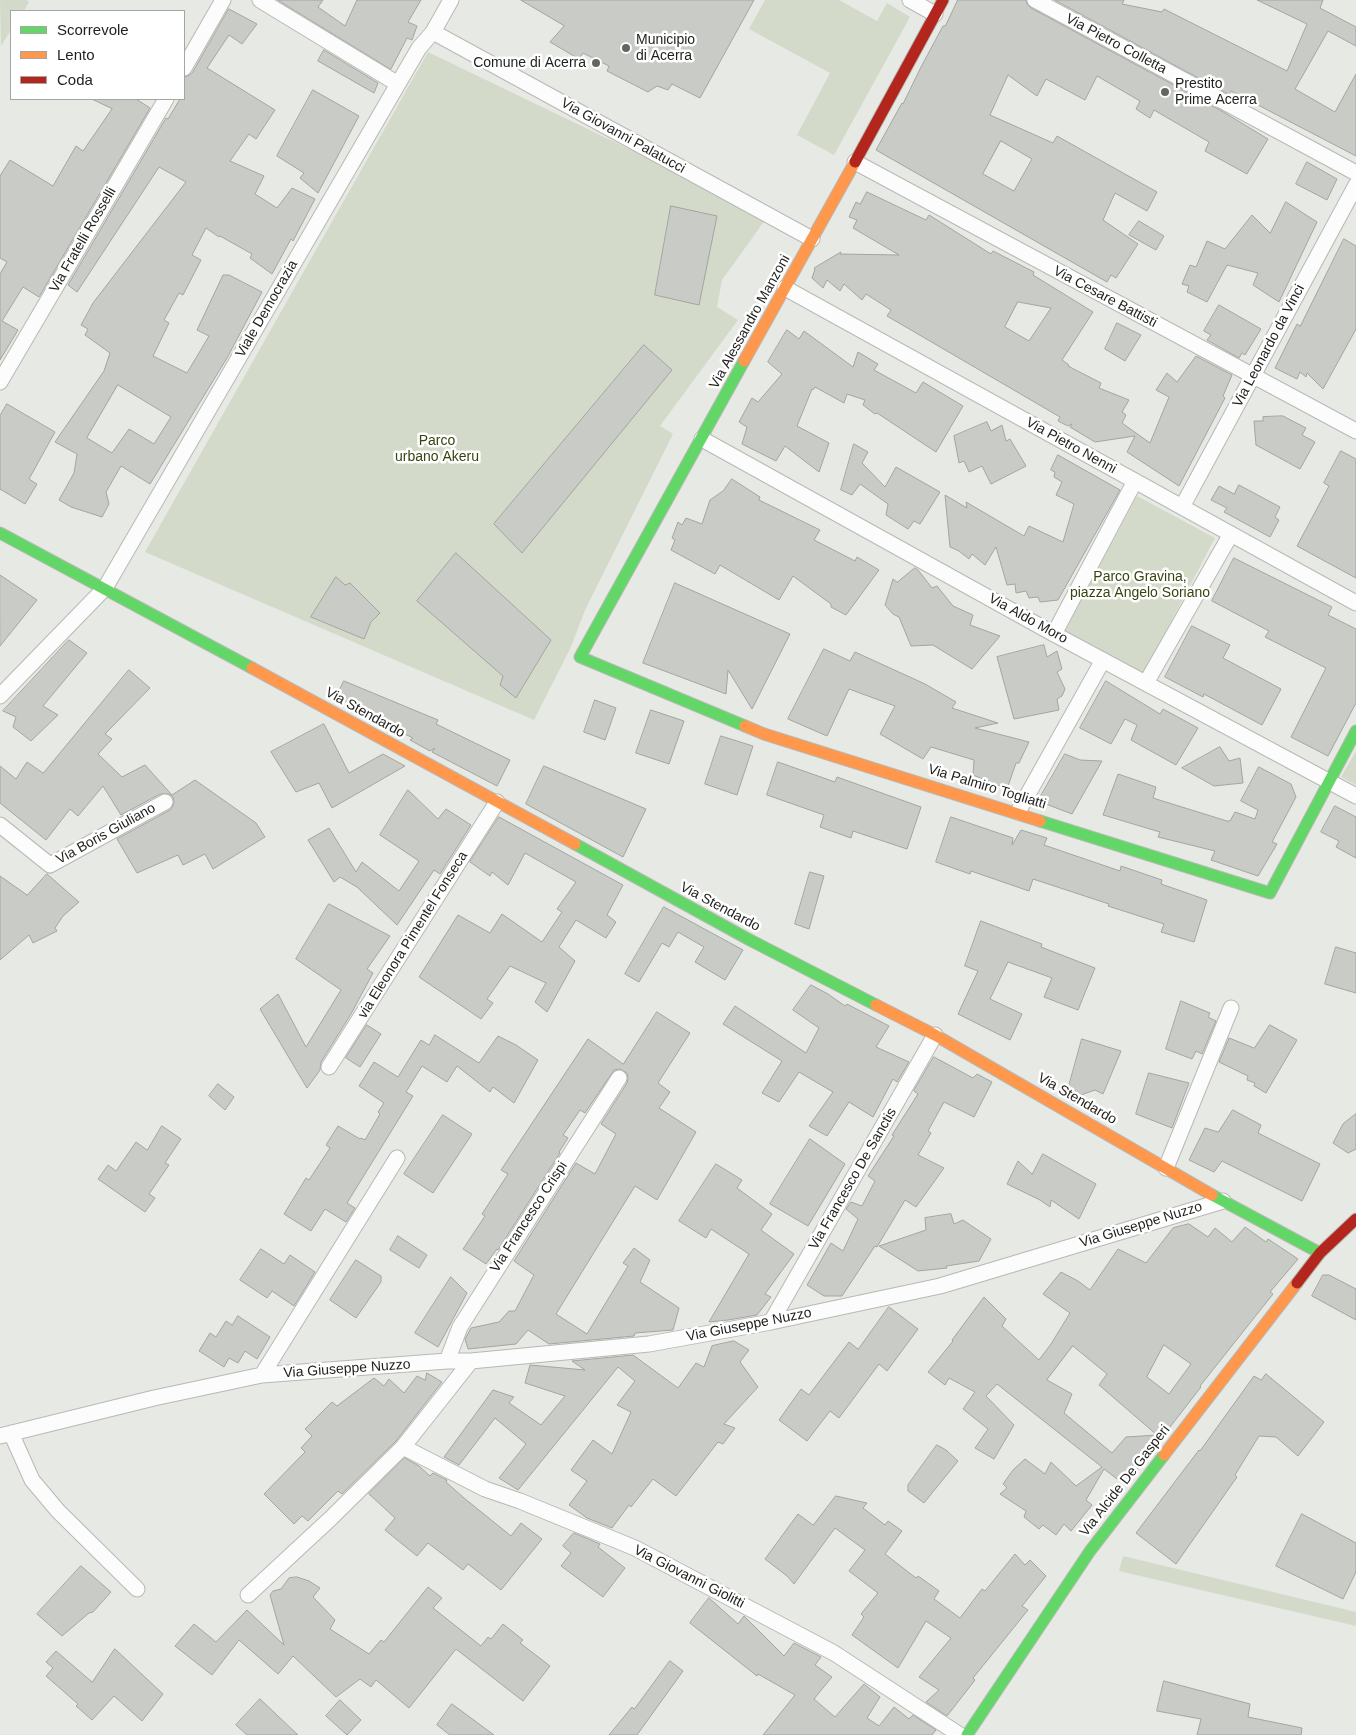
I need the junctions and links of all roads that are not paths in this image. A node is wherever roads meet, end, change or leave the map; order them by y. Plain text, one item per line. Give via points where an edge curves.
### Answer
1 (223, 0) edge
2 (260, 0) edge
3 (451, 0) edge
4 (910, 0) edge
5 (943, 0) edge
6 (1035, 0) edge
7 (935, 14) junction
8 (433, 32) junction
9 (185, 66) edge
10 (398, 84) junction
11 (165, 100) edge
12 (855, 162) junction
13 (1356, 173) edge
14 (1356, 184) edge
15 (812, 239) junction
16 (785, 288) junction
17 (1253, 376) junction
18 (0, 382) edge
19 (1356, 431) edge
20 (702, 439) junction
21 (1135, 481) junction
22 (1182, 507) junction
23 (0, 533) edge
24 (1231, 534) junction
25 (105, 588) junction
26 (1356, 603) edge
27 (1054, 634) junction
28 (580, 657) joint
29 (1104, 660) junction
30 (1146, 683) junction
31 (0, 696) edge
32 (1356, 731) edge
33 (1329, 781) junction
34 (1356, 796) edge
35 (164, 802) dead end
36 (497, 802) junction
37 (1018, 812) junction
38 (0, 825) edge
39 (1231, 1008) dead end
40 (935, 1035) junction
41 (329, 1067) dead end
42 (618, 1078) dead end
43 (397, 1158) dead end
44 (1166, 1168) junction
45 (1223, 1201) junction
46 (1356, 1219) edge
47 (1320, 1253) junction
48 (771, 1322) junction
49 (470, 1360) junction
50 (447, 1361) junction
51 (262, 1375) junction
52 (5, 1434) edge
53 (403, 1447) junction
54 (137, 1589) dead end
55 (248, 1595) dead end
56 (960, 1735) edge
57 (967, 1735) edge

1 - 9 street
2 - 10 street
3 - 8 street, Viale Democrazia
4 - 7 street
5 - 7 street, Via Alessandro Manzoni
6 - 13 street, Via Pietro Colletta
7 - 12 street, Via Alessandro Manzoni
8 - 10 street, Viale Democrazia via 419,48
8 - 15 street, Via Giovanni Palatucci
10 - 25 street, Viale Democrazia
11 - 18 street, Via Fratelli Rosselli
12 - 15 street, Via Alessandro Manzoni
12 - 17 street, Via Cesare Battisti
14 - 17 street, Via Leonardo da Vinci
15 - 16 street, Via Alessandro Manzoni
16 - 20 street, Via Alessandro Manzoni
16 - 21 street, Via Pietro Nenni
17 - 19 street, Via Cesare Battisti
17 - 22 street, Via Leonardo da Vinci
20 - 27 street, Via Aldo Moro
20 - 28 street, Via Alessandro Manzoni
21 - 22 street, Via Pietro Nenni
21 - 27 street
22 - 24 street, Via Pietro Nenni
23 - 25 street, Via Stendardo
24 - 26 street, Via Pietro Nenni
24 - 30 street
25 - 31 street
25 - 36 street, Via Stendardo
27 - 29 street, Via Aldo Moro
28 - 37 street, Via Palmiro Togliatti via 764,734
29 - 30 street, Via Aldo Moro
29 - 37 street
30 - 33 street, Via Aldo Moro
32 - 33 street
33 - 34 street, Via Aldo Moro
33 - 37 street, Via Palmiro Togliatti via 1270,893
35 - 38 street, Via Boris Giuliano via 50,865
36 - 40 street, Via Stendardo via 748,939
36 - 41 street, via Eleonora Pimentel Fonseca
39 - 44 street
40 - 44 street, Via Stendardo
40 - 48 street, Via Francesco De Sanctis
42 - 50 street, Via Francesco Crispi via 460,1327
43 - 51 street, Via Giuseppe Nuzzo
44 - 45 street, Via Stendardo
45 - 47 street, Via Stendardo
45 - 48 street, Via Giuseppe Nuzzo via 940,1286
46 - 47 street, Via Alcide De Gasperi
47 - 57 street, Via Alcide De Gasperi via 1090,1550
48 - 49 street, Via Giuseppe Nuzzo via 649,1344
49 - 50 street, Via Giuseppe Nuzzo
49 - 53 street
50 - 51 street, Via Giuseppe Nuzzo
51 - 52 street, Via Giuseppe Nuzzo
52 - 54 street, Via Giuseppe Nuzzo via 32,1480 58,1511
53 - 55 street
53 - 56 street, Via Giovanni Giolitti via 485,1489 635,1548 834,1653

